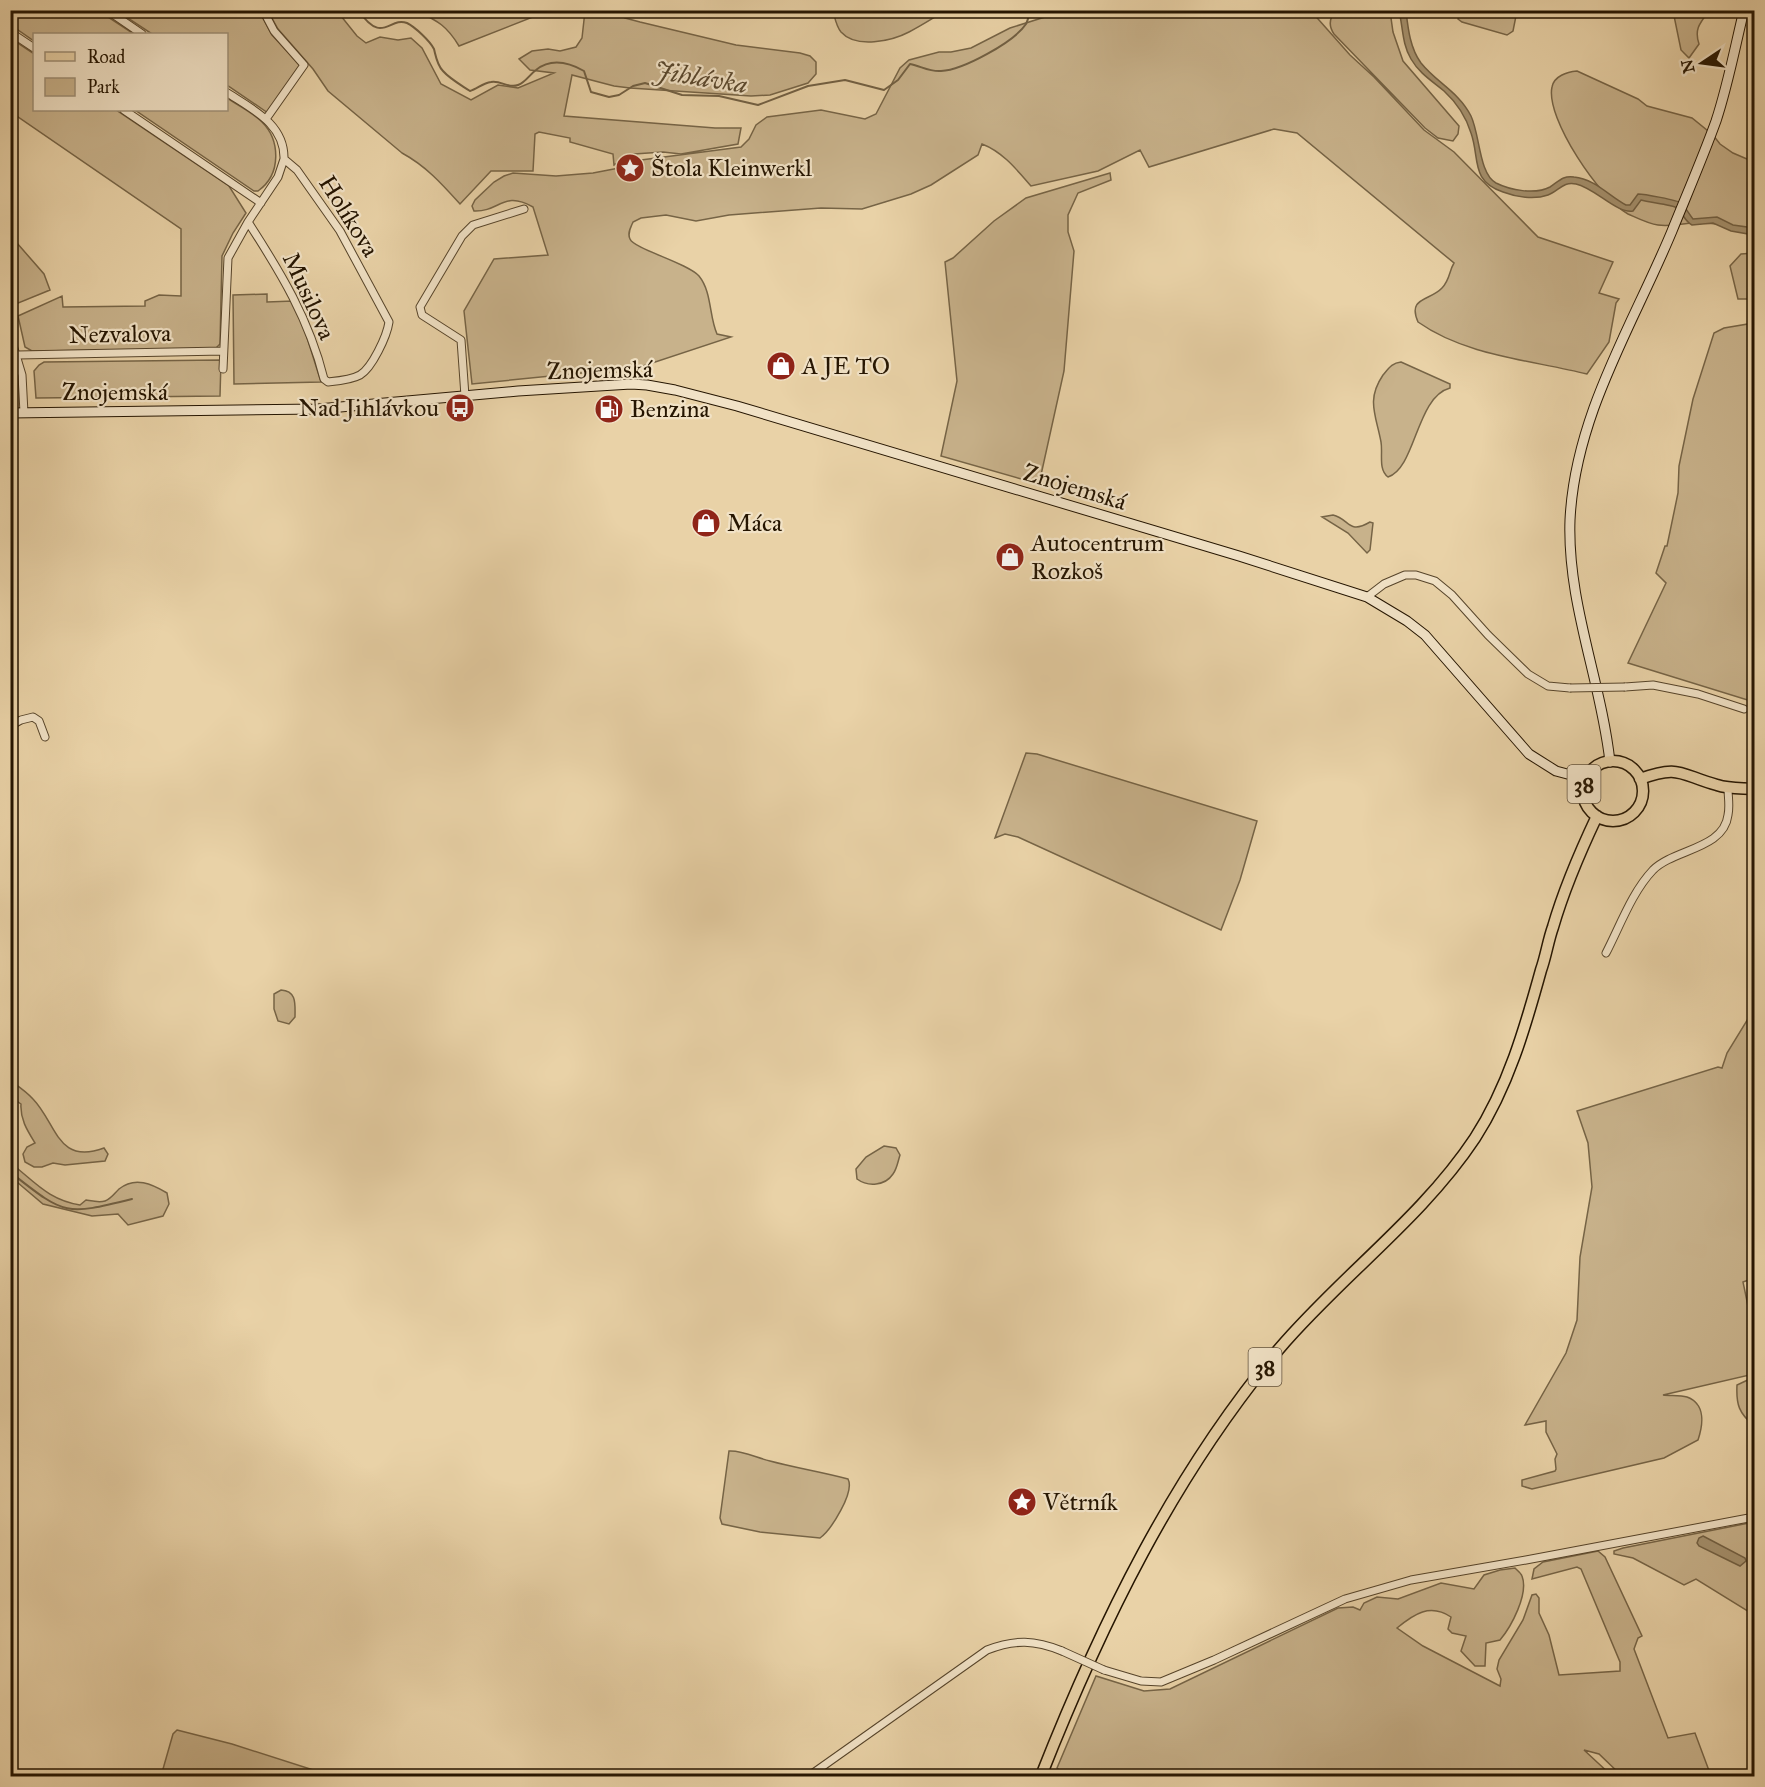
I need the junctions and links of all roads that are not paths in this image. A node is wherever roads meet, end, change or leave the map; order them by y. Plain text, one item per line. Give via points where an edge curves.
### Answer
1 (107, 10) edge
2 (263, 10) edge
3 (1744, 10) edge
4 (10, 32) edge
5 (141, 33) edge
6 (33, 47) edge
7 (228, 93) edge
8 (125, 111) edge
9 (266, 119) junction
10 (284, 159) junction
11 (261, 203) junction
12 (524, 209) dead end
13 (248, 222) junction
14 (10, 335) edge
15 (222, 351) junction
16 (18, 356) junction
17 (223, 369) dead end
18 (357, 377) joint
19 (465, 396) junction
20 (10, 413) edge
21 (24, 413) junction
22 (1367, 597) junction
23 (1744, 709) dead end
24 (10, 726) edge
25 (45, 737) dead end
26 (1610, 762) junction
27 (1586, 779) junction
28 (1640, 779) junction
29 (1728, 788) junction
30 (1755, 789) edge
31 (1597, 816) junction
32 (1606, 953) dead end
33 (1755, 1517) edge
34 (809, 1776) edge
35 (1041, 1776) edge

1 - 5 street
2 - 9 street via 274,31 304,65
3 - 26 main road via 1716,119 1589,420 1575,478 1570,519 1576,603
4 - 6 street
7 - 9 street, Holíkova
8 - 11 street
9 - 10 street, Holíkova via 282,142
10 - 11 street via 278,177
10 - 18 street, Holíkova via 297,170 340,231 389,322 388,332 368,368
11 - 13 street
12 - 19 street via 469,228 420,307 422,315 461,340
13 - 15 street via 228,258
13 - 18 street, Musilova via 295,298 324,379 328,382
14 - 16 street
15 - 16 street, Nezvalova
15 - 17 street
16 - 21 street
19 - 21 main road, Znojemská via 318,409
19 - 22 main road, Znojemská via 631,384 675,390
20 - 21 main road, Znojemská
22 - 23 street, bridge via 1384,584 1416,575 1435,581 1452,595 1528,674 1548,686 1653,685
22 - 27 main road, Znojemská via 1425,635 1529,754 1556,771
24 - 25 street via 33,717
26 - 27 main road, 38 via 1593,768
26 - 28 main road, 38 via 1628,765
27 - 31 main road, 38 via 1585,802
28 - 29 main road via 1673,771
28 - 31 main road, 38 via 1642,798 1632,814 1615,821
29 - 30 main road
29 - 32 street via 1728,817 1722,831 1655,868 1636,894
31 - 35 main road, 38 via 1552,927 1520,1042 1489,1114 1457,1163 1426,1200 1302,1323 1206,1446 1132,1572
33 - 34 street, bridge via 1411,1580 1362,1593 1161,1682 1141,1681 1104,1670 1043,1644 1013,1642 987,1650

